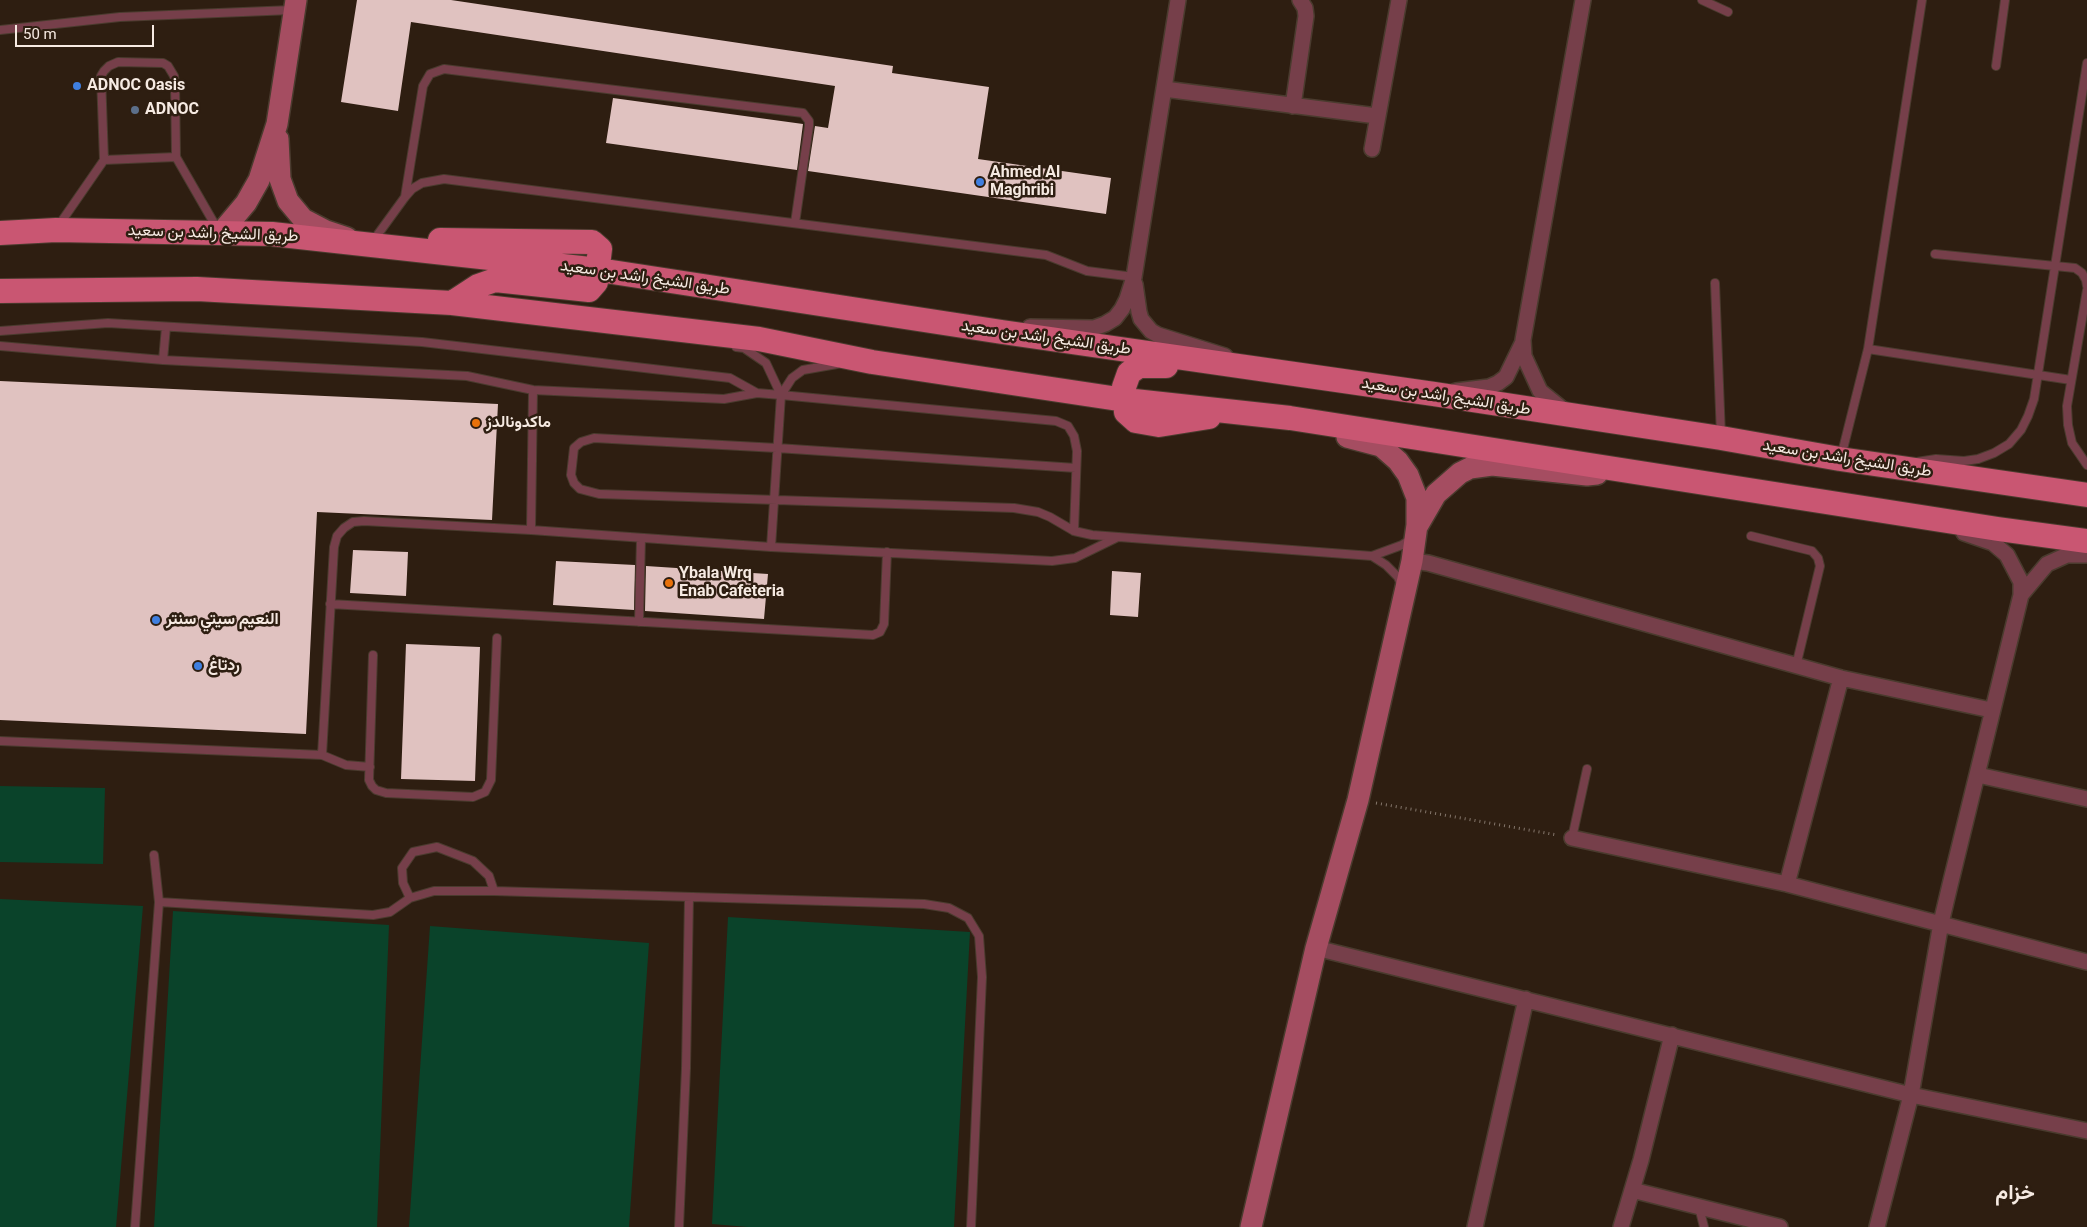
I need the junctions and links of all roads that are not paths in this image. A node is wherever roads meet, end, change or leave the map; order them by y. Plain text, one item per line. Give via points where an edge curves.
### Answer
1 (1178, 0) edge
2 (1300, 0) edge
3 (1399, 0) edge
4 (1583, 0) edge
5 (1702, 0) edge
6 (1922, 0) edge
7 (2005, 0) edge
8 (296, 5) edge
9 (1728, 12) dead end
10 (0, 30) edge
11 (2087, 63) edge
12 (1996, 66) dead end
13 (1164, 89) junction
14 (1293, 106) junction
15 (1378, 116) junction
16 (277, 124) junction
17 (1372, 149) dead end
18 (176, 157) junction
19 (104, 160) junction
20 (404, 197) junction
21 (795, 223) junction
22 (56, 230) junction
23 (0, 234) edge
24 (220, 234) junction
25 (370, 245) junction
26 (1935, 254) dead end
27 (2055, 266) junction
28 (598, 270) junction
29 (1134, 278) junction
30 (1715, 283) dead end
31 (2087, 286) edge
32 (2087, 290) edge
33 (0, 291) edge
34 (452, 303) junction
35 (629, 324) junction
36 (166, 327) junction
37 (0, 331) edge
38 (1002, 332) junction
39 (1523, 340) junction
40 (715, 342) dead end
41 (724, 344) dead end
42 (0, 346) edge
43 (1868, 349) junction
44 (163, 360) junction
45 (872, 362) junction
46 (1245, 367) junction
47 (2038, 375) junction
48 (2071, 380) junction
49 (533, 390) junction
50 (758, 393) junction
51 (1434, 394) junction
52 (781, 395) junction
53 (1125, 400) junction
54 (1572, 416) junction
55 (1290, 418) junction
56 (1721, 438) junction
57 (777, 448) junction
58 (1840, 459) junction
59 (2087, 465) edge
60 (1076, 468) junction
61 (1901, 468) junction
62 (1615, 470) junction
63 (2087, 495) edge
64 (774, 499) junction
65 (1851, 507) junction
66 (531, 530) junction
67 (1074, 531) junction
68 (1416, 531) junction
69 (1751, 536) dead end
70 (641, 538) junction
71 (1116, 538) junction
72 (2087, 541) edge
73 (771, 546) junction
74 (887, 552) junction
75 (2087, 555) edge
76 (1372, 556) junction
77 (1412, 561) junction
78 (1404, 593) junction
79 (2021, 595) junction
80 (330, 604) junction
81 (639, 622) junction
82 (497, 638) dead end
83 (373, 655) dead end
84 (1796, 666) junction
85 (1841, 678) junction
86 (1991, 710) junction
87 (0, 741) edge
88 (322, 755) junction
89 (370, 767) junction
90 (1587, 769) dead end
91 (1978, 775) junction
92 (2087, 799) edge
93 (1572, 838) joint
94 (154, 855) dead end
95 (1787, 884) junction
96 (494, 891) junction
97 (689, 897) junction
98 (410, 898) junction
99 (159, 902) junction
100 (1941, 923) junction
101 (1316, 948) junction
102 (2087, 962) edge
103 (1526, 999) junction
104 (1672, 1035) junction
105 (1911, 1095) junction
106 (2087, 1131) edge
107 (1632, 1190) junction
108 (1699, 1207) junction
109 (135, 1227) edge
110 (679, 1227) edge
111 (971, 1227) edge
112 (1251, 1227) edge
113 (1475, 1227) edge
114 (1621, 1227) edge
115 (1704, 1227) edge
116 (1780, 1227) edge
117 (1877, 1227) edge

1 - 13 street
2 - 14 street via 1306,16
3 - 15 street
4 - 39 street
5 - 9 lane
6 - 43 lane
7 - 12 lane
8 - 10 lane via 120,17
8 - 16 street
11 - 27 lane
13 - 14 street
13 - 29 street
14 - 15 street
15 - 17 street
16 - 24 street via 259,180 246,203
16 - 25 street via 280,179 288,201 303,219 326,231
18 - 19 lane
18 - 19 lane via 174,76 168,66 163,63 118,62 109,66 102,76
18 - 24 lane
19 - 22 lane
20 - 21 lane via 422,183 444,179
20 - 21 lane via 423,86 430,74 444,69 803,113 809,126
20 - 25 lane
21 - 29 lane via 1046,255 1087,270
22 - 23 main road, طريق الشيخ راشد بن سعيد
22 - 24 main road, طريق الشيخ راشد بن سعيد
24 - 25 main road, طريق الشيخ راشد بن سعيد via 272,234
25 - 28 main road, طريق الشيخ راشد بن سعيد
26 - 27 lane
27 - 31 lane via 2082,272
27 - 47 lane
28 - 34 main road via 596,282 589,290 495,280 478,286
28 - 38 main road, طريق الشيخ راشد بن سعيد
29 - 38 street via 1122,309 1105,324 1094,328 1032,327
29 - 46 street via 1141,319 1151,331 1219,354
30 - 56 lane
32 - 48 lane
33 - 34 main road via 197,289
34 - 35 main road
35 - 40 lane
35 - 45 main road via 759,339
36 - 37 lane via 108,323
36 - 44 lane
36 - 50 lane via 422,342 730,378
38 - 46 main road, طريق الشيخ راشد بن سعيد
39 - 51 street via 1511,368 1498,383
39 - 54 street via 1524,356 1540,391
41 - 52 lane via 744,348 766,363
42 - 44 lane
43 - 47 lane
43 - 58 lane
44 - 49 lane via 467,376
45 - 52 lane via 802,370 792,378
45 - 53 main road
46 - 51 main road, طريق الشيخ راشد بن سعيد
46 - 53 main road via 1140,366 1129,373 1124,387
47 - 48 lane
47 - 61 lane via 2028,416 2009,444 1978,459 1924,460
48 - 59 lane via 2068,425 2072,443
49 - 50 lane via 724,399
49 - 66 lane
50 - 52 lane
51 - 54 main road, طريق الشيخ راشد بن سعيد
52 - 57 lane
52 - 60 lane via 1056,421 1068,426 1074,436
53 - 55 main road
54 - 56 main road, طريق الشيخ راشد بن سعيد
55 - 62 main road
55 - 68 street via 1314,430 1370,442 1388,451 1408,475 1417,498
56 - 58 main road, طريق الشيخ راشد بن سعيد
57 - 60 lane
57 - 64 lane
57 - 64 lane via 594,438 574,448 571,474 580,489 599,494
58 - 61 main road, طريق الشيخ راشد بن سعيد
60 - 67 lane
61 - 63 main road, طريق الشيخ راشد بن سعيد
62 - 65 main road
62 - 68 street via 1587,475 1492,465 1470,468 1436,494
64 - 67 lane via 1014,508 1050,517
64 - 73 lane
65 - 72 main road
65 - 79 street via 1993,543 2014,566 2021,582
66 - 70 lane
66 - 80 lane via 353,522 340,532 334,547
67 - 71 lane
68 - 76 lane via 1402,545
68 - 77 street
69 - 84 lane via 1812,552 1818,558 1820,566
70 - 73 lane
70 - 81 lane
71 - 74 lane via 1075,558 1052,561
71 - 76 lane
73 - 74 lane
74 - 81 lane via 884,624 880,632 873,635
75 - 79 street via 2067,555 2047,564
76 - 78 lane via 1398,577
77 - 78 street
77 - 84 street
78 - 101 street via 1358,800
79 - 86 street
80 - 81 lane
80 - 88 lane
82 - 89 lane via 491,780 485,792 473,797 381,792 370,783
83 - 89 lane
84 - 85 street
85 - 86 street
85 - 95 street
86 - 91 street
87 - 88 lane
88 - 89 lane via 346,765
90 - 93 lane
91 - 92 street
91 - 100 street
93 - 95 street
94 - 99 lane
95 - 100 street
96 - 97 lane
96 - 98 lane via 434,891
96 - 98 lane via 489,876 473,861 437,847 413,852 402,868 403,883
97 - 110 lane
97 - 111 lane via 924,904 949,908 968,918 979,936 982,977
98 - 99 lane via 390,912 373,915
99 - 109 lane
100 - 102 street
100 - 105 street
101 - 103 street
101 - 112 street
103 - 104 street
103 - 113 street
104 - 105 street
104 - 107 street
105 - 106 street
105 - 117 street
107 - 108 street
107 - 114 street
108 - 115 lane
108 - 116 street

